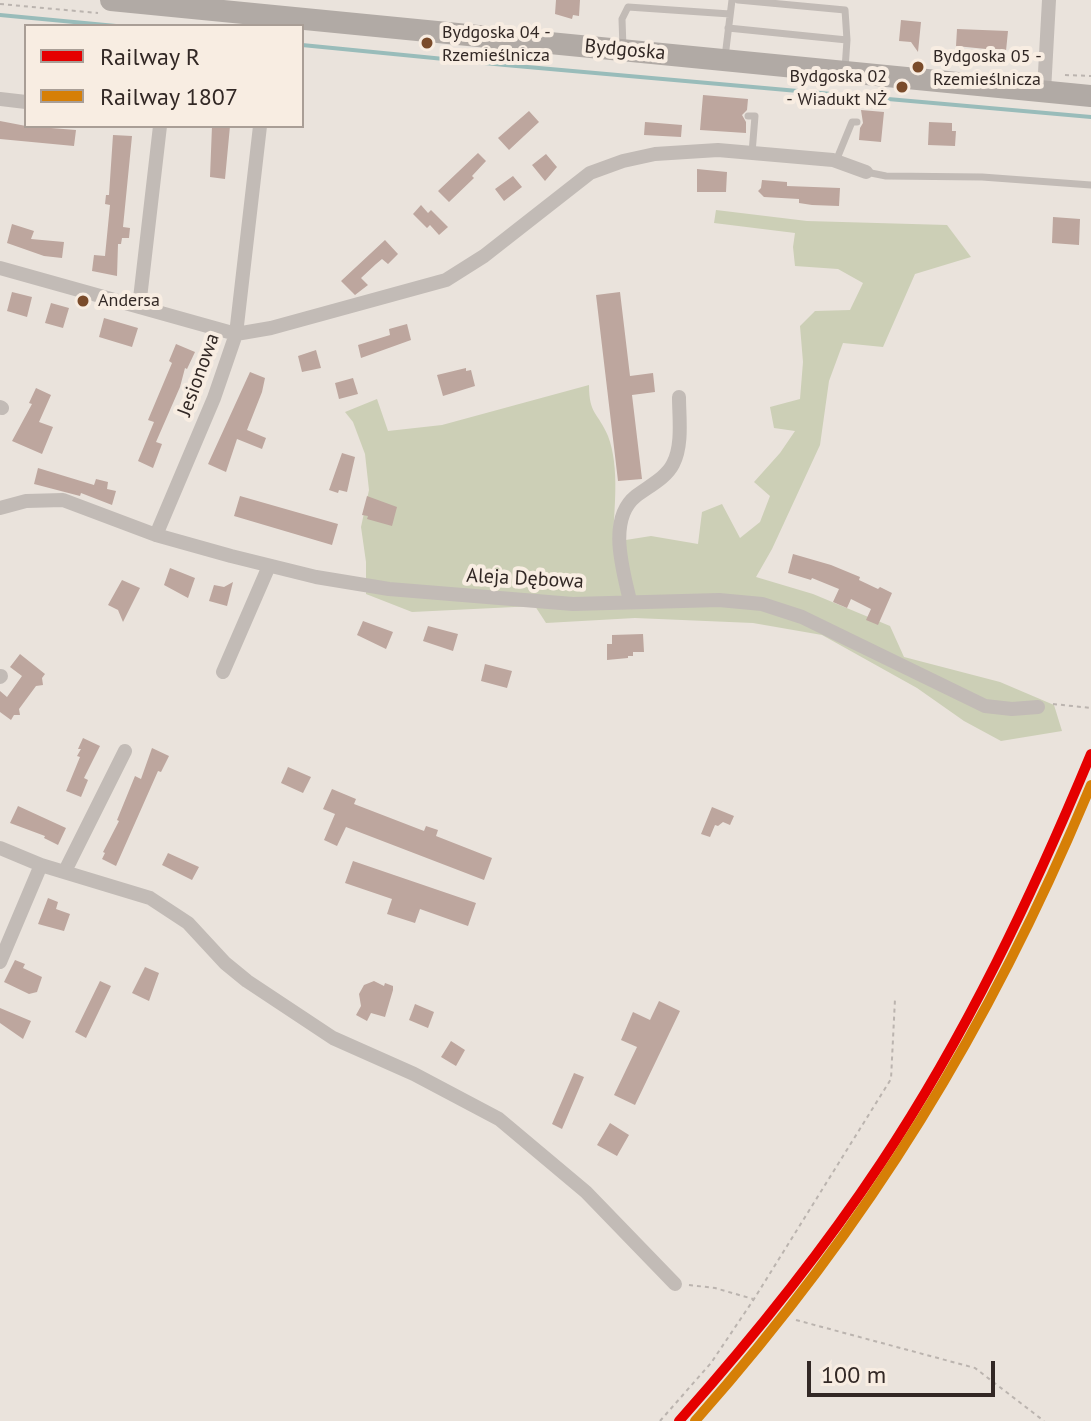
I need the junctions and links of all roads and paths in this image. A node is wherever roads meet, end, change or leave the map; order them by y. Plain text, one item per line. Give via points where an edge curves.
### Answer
1 (111, 0) edge
2 (735, 0) edge
3 (845, 0) edge
4 (1049, 0) edge
5 (845, 10) junction
6 (730, 14) junction
7 (270, 21) edge
8 (728, 28) junction
9 (847, 40) junction
10 (623, 50) junction
11 (725, 60) junction
12 (845, 71) junction
13 (1091, 76) edge
14 (1045, 83) junction
15 (1091, 96) edge
16 (0, 99) edge
17 (24, 102) edge
18 (748, 116) dead end
19 (857, 122) dead end
20 (160, 128) edge
21 (260, 128) edge
22 (752, 153) junction
23 (836, 161) junction
24 (866, 172) joint
25 (1091, 185) edge
26 (0, 268) edge
27 (139, 307) junction
28 (236, 334) junction
29 (679, 397) dead end
30 (0, 508) edge
31 (156, 535) junction
32 (269, 566) junction
33 (630, 601) junction
34 (223, 672) dead end
35 (1038, 707) joint
36 (1091, 708) edge
37 (125, 751) dead end
38 (0, 848) edge
39 (41, 865) junction
40 (65, 871) junction
41 (0, 962) edge
42 (895, 999) dead end
43 (675, 1284) joint
44 (754, 1299) junction
45 (796, 1320) dead end
46 (660, 1421) edge
47 (1044, 1421) edge

1 - 7 main road, Bydgoska
2 - 5 lane
2 - 6 lane
3 - 5 lane
4 - 14 street
5 - 9 lane
6 - 8 lane
6 - 10 lane via 628,7 622,19
7 - 10 main road, Bydgoska
8 - 9 lane
8 - 11 lane
9 - 12 lane
10 - 11 main road, Bydgoska
11 - 12 main road, Bydgoska
12 - 14 main road, Bydgoska
13 - 14 path
14 - 15 main road, Bydgoska
16 - 17 street
18 - 22 lane via 755,116
19 - 23 lane via 852,122
20 - 27 street
21 - 28 street, Jesionowa
22 - 23 street
22 - 28 street via 655,154 601,169 446,280
23 - 24 street
24 - 25 lane
26 - 27 street
27 - 28 street
28 - 31 street, Jesionowa
29 - 33 street via 675,460 668,473 629,502 621,523 620,555
30 - 31 street, Aleja Dębowa via 63,500
31 - 32 street, Aleja Dębowa
32 - 33 street, Aleja Dębowa via 389,589 573,604
32 - 34 street
33 - 35 street, Aleja Dębowa via 762,604 802,617 985,706
35 - 36 path via 1058,703
37 - 40 street
38 - 39 street
39 - 40 street
39 - 41 street
40 - 43 street via 160,903 247,981 333,1038 499,1119 586,1192
42 - 44 path via 891,1079
43 - 44 path
44 - 46 path via 711,1363
45 - 47 path via 975,1368

